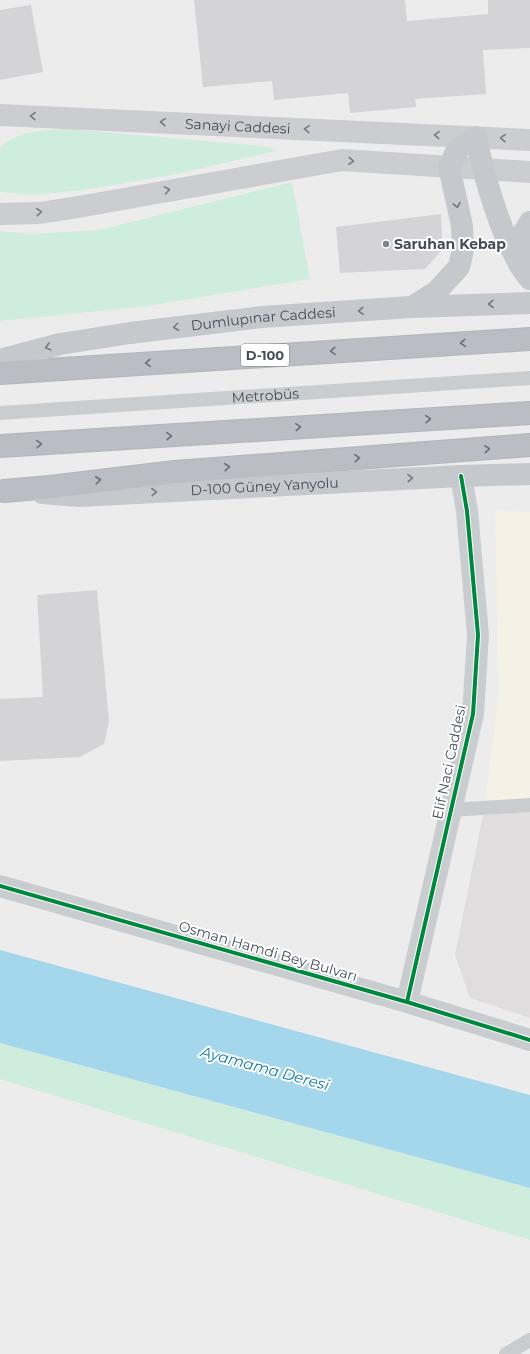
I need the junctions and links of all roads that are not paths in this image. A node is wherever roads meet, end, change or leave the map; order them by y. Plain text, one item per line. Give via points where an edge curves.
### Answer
1 (4, 117) edge
2 (476, 137) junction
3 (530, 140) edge
4 (449, 167) junction
5 (482, 169) junction
6 (530, 172) edge
7 (0, 214) edge
8 (530, 222) edge
9 (525, 272) edge
10 (530, 303) edge
11 (411, 308) junction
12 (530, 339) edge
13 (0, 360) edge
14 (0, 373) edge
15 (530, 378) edge
16 (0, 413) edge
17 (530, 413) edge
18 (530, 445) edge
19 (0, 446) edge
20 (530, 474) edge
21 (461, 476) junction
22 (2, 491) edge
23 (530, 804) edge
24 (451, 810) junction
25 (0, 886) edge
26 (407, 1002) junction
27 (530, 1040) edge
28 (530, 1340) edge
29 (506, 1354) edge

2 -> 1 main road, Sanayi Caddesi
3 -> 2 main road, Sanayi Caddesi
2 - 4 main road via 457,150
2 - 5 main road
4 - 5 main road
7 -> 4 main road via 70,208 342,160
4 -> 11 main road via 462,226 464,250 459,267 436,291
5 - 6 main road
5 - 9 main road via 504,230
8 - 9 main road via 522,235
10 -> 11 main road, Dumlupınar Caddesi
11 -> 13 main road, Dumlupınar Caddesi via 262,317 130,333 60,344
12 -> 14 highway, D-100
15 - 16 lane, Metrobüs
19 -> 17 highway
22 -> 18 highway via 175,472
20 - 21 main road, D-100 Güney Yanyolu
22 -> 21 main road, D-100 Güney Yanyolu via 79,496
21 - 24 street, Elif Naci Caddesi via 478,635 473,714
23 - 24 lane
24 - 26 street, Elif Naci Caddesi
25 - 26 street, Osman Hamdi Bey Bulvarı
26 - 27 street, Osman Hamdi Bey Bulvarı
28 - 29 lane

